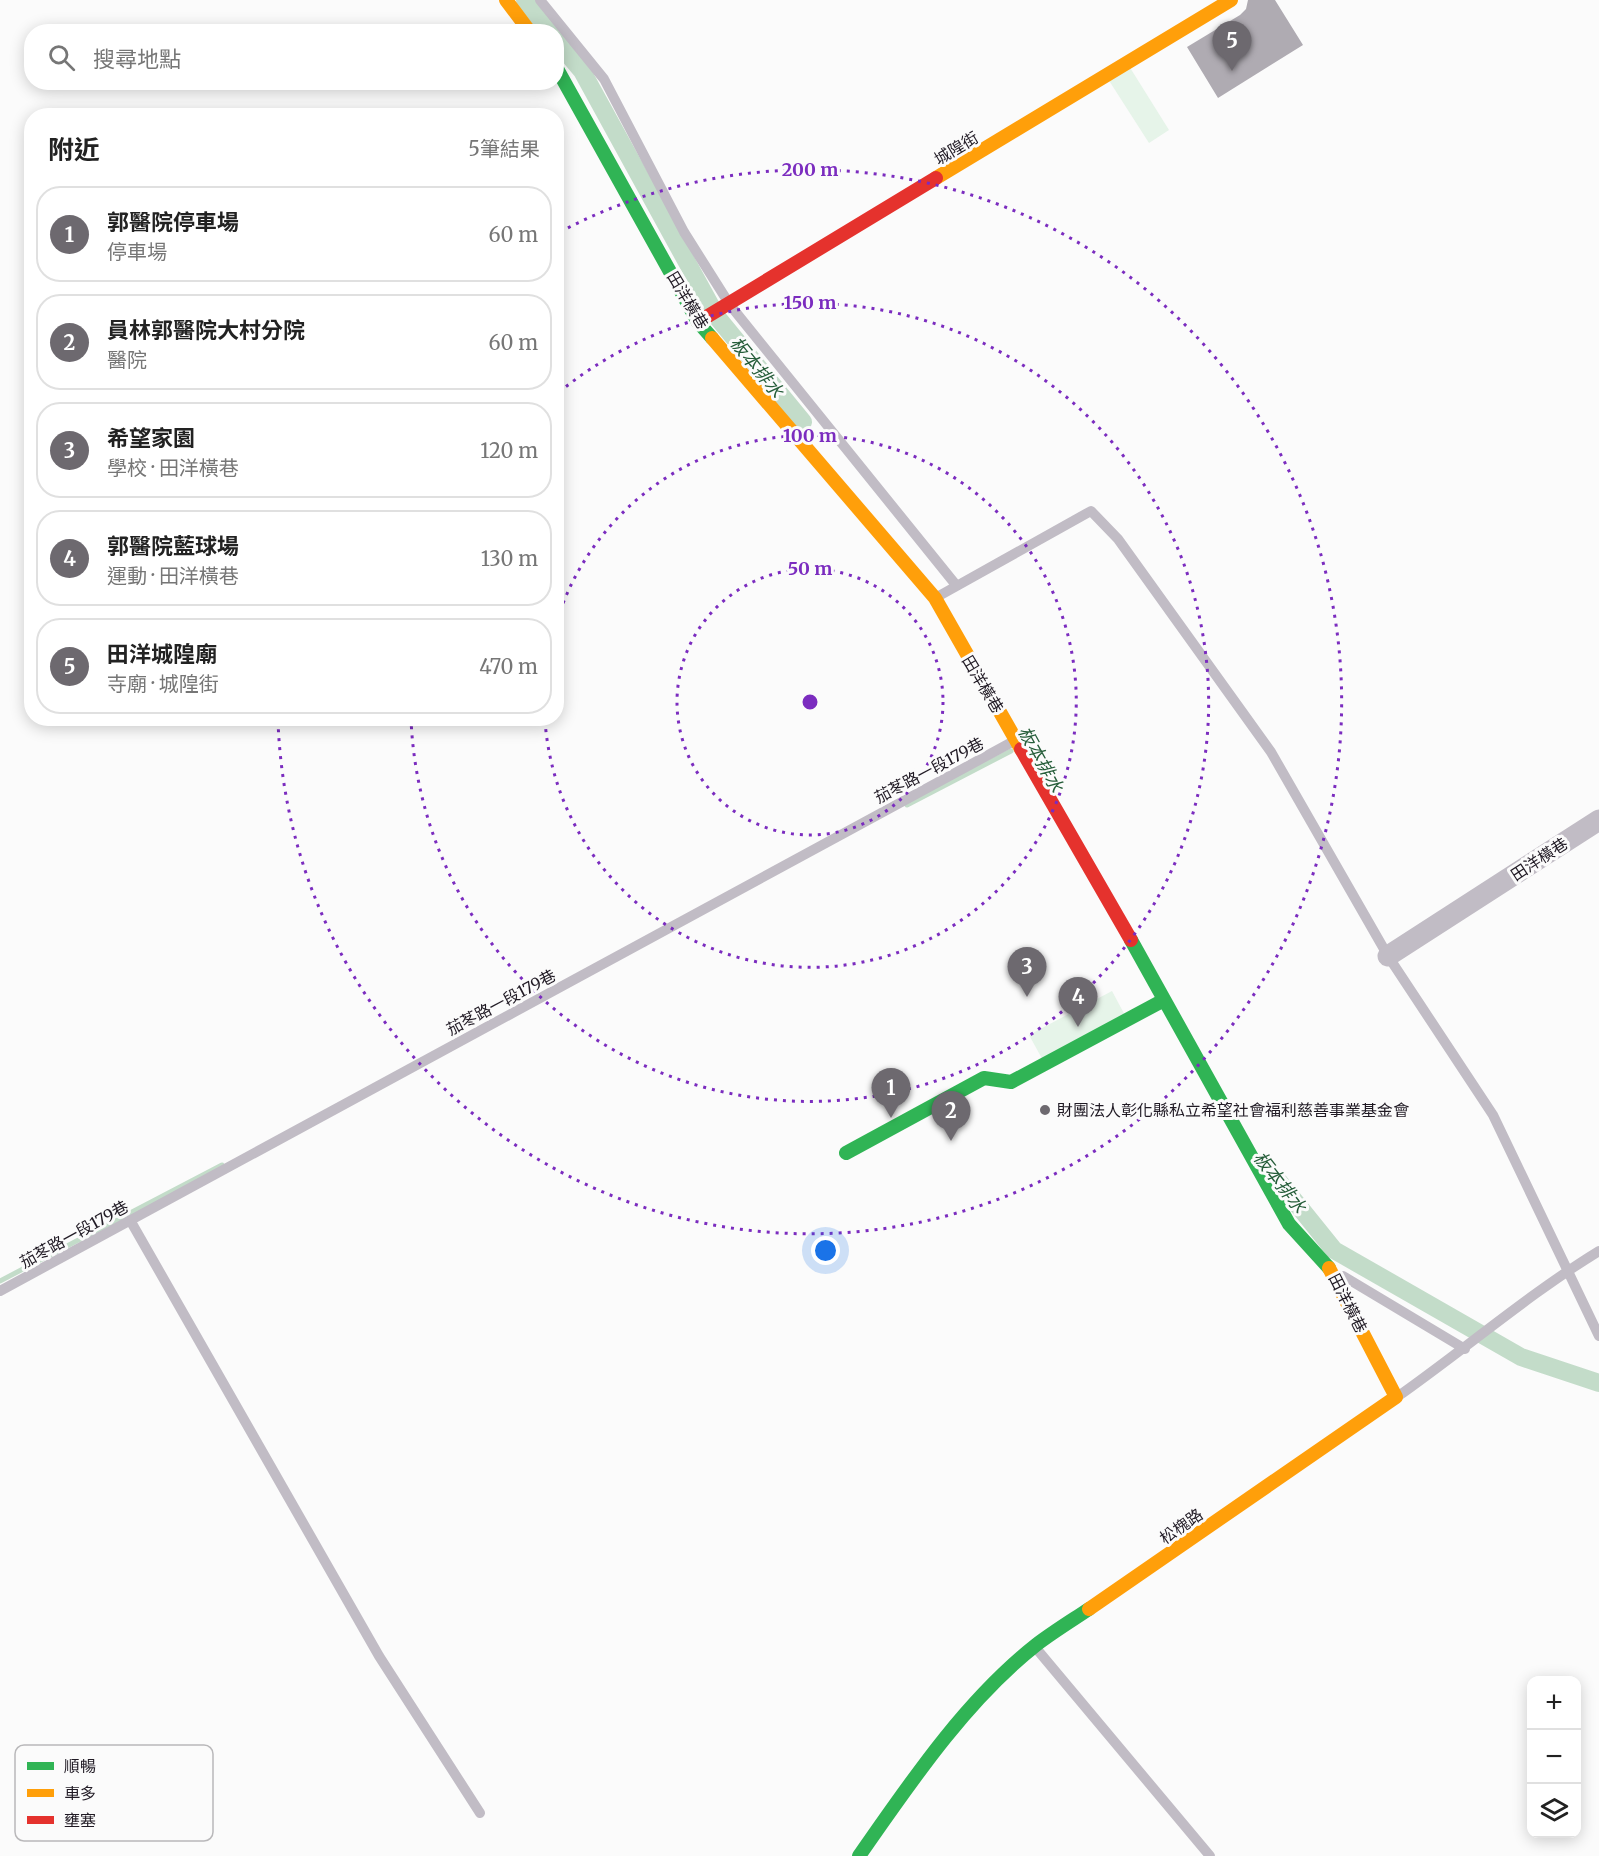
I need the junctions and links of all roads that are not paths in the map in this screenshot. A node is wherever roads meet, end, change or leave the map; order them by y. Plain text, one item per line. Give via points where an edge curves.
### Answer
1 (506, 0) edge
2 (540, 0) edge
3 (1231, 0) edge
4 (524, 24) edge
5 (559, 24) edge
6 (564, 30) edge
7 (564, 81) edge
8 (730, 305) junction
9 (698, 322) junction
10 (956, 585) junction
11 (935, 598) junction
12 (1017, 740) junction
13 (1599, 820) edge
14 (1388, 956) junction
15 (1164, 1000) junction
16 (846, 1153) dead end
17 (130, 1220) junction
18 (1599, 1251) edge
19 (1330, 1269) junction
20 (1567, 1271) junction
21 (0, 1291) edge
22 (1599, 1336) edge
23 (1465, 1349) junction
24 (1396, 1397) junction
25 (1035, 1646) junction
26 (480, 1813) dead end
27 (859, 1856) edge
28 (1210, 1856) edge

1 - 4 street
2 - 5 lane
3 - 8 street, 城隍街
6 - 8 lane via 604,79 684,232
7 - 9 street, 田洋橫巷
8 - 9 street, 城隍街
8 - 10 lane
9 - 11 street, 田洋橫巷
10 - 11 lane
10 - 14 lane via 1091,511 1118,539 1271,752
11 - 12 street, 田洋橫巷
12 - 15 street, 田洋橫巷
12 - 17 lane, 茄苳路一段179巷
13 - 14 street, 田洋橫巷
14 - 20 lane via 1493,1114
15 - 16 street via 1011,1082 984,1078
15 - 19 street, 田洋橫巷 via 1289,1224
17 - 21 lane, 茄苳路一段179巷
17 - 26 lane via 380,1656
18 - 20 lane, 松槐路
19 - 23 lane
19 - 24 street, 田洋橫巷
20 - 22 lane
20 - 23 lane, 松槐路
23 - 24 lane, 松槐路
24 - 25 street, 松槐路
25 - 27 street, 松槐路 via 929,1756
25 - 28 lane

